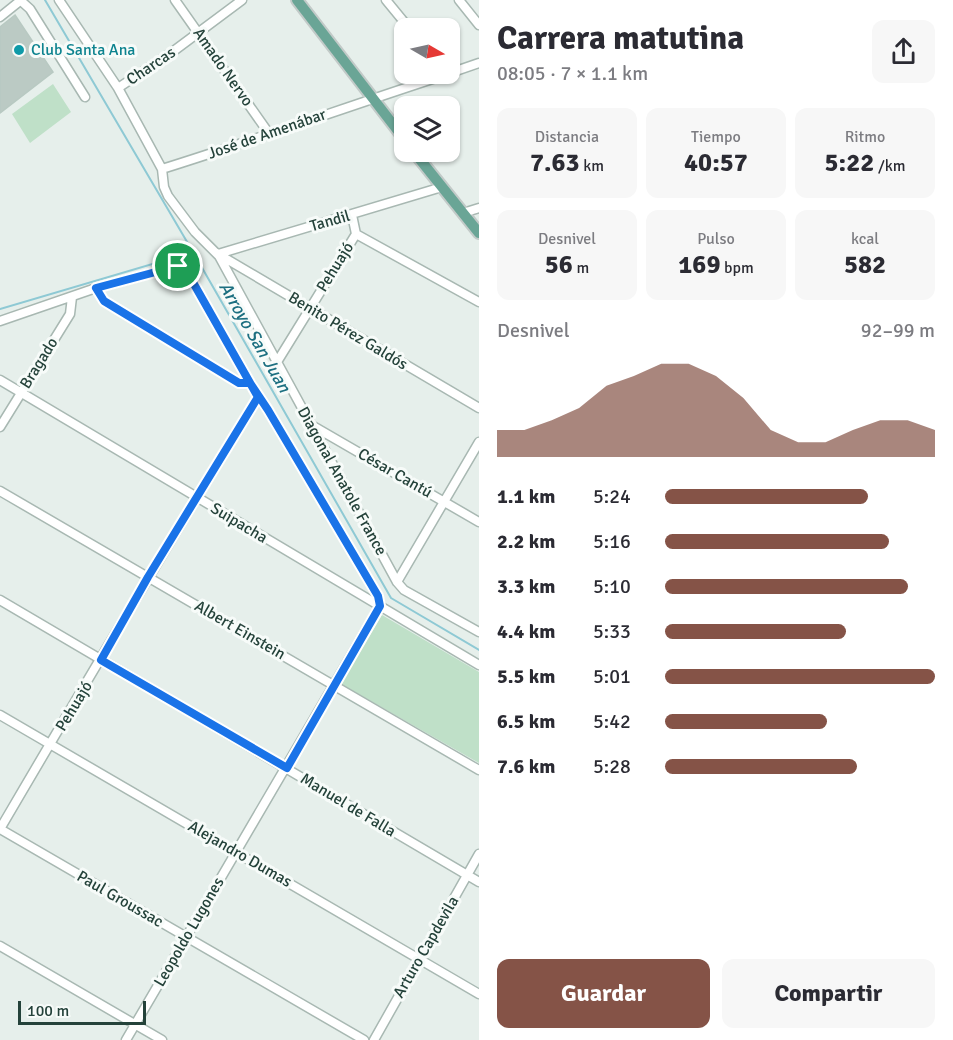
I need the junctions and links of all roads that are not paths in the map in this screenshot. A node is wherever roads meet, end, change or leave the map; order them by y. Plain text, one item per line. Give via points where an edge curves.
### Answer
1 (59, 0) edge
2 (175, 0) edge
3 (242, 0) edge
4 (297, 0) edge
5 (386, 0) edge
6 (459, 0) edge
7 (20, 1) edge
8 (0, 17) edge
9 (401, 18) edge
10 (479, 25) edge
11 (199, 33) junction
12 (479, 63) edge
13 (460, 70) edge
14 (415, 84) edge
15 (118, 88) junction
16 (85, 97) dead end
17 (371, 98) junction
18 (394, 126) edge
19 (270, 135) junction
20 (422, 162) edge
21 (162, 169) junction
22 (442, 187) junction
23 (479, 208) edge
24 (463, 213) junction
25 (352, 215) junction
26 (479, 233) edge
27 (356, 234) junction
28 (219, 256) junction
29 (96, 288) junction
30 (72, 297) junction
31 (479, 302) edge
32 (309, 308) junction
33 (0, 321) edge
34 (277, 362) junction
35 (0, 380) edge
36 (250, 383) junction
37 (20, 392) junction
38 (258, 397) junction
39 (479, 408) edge
40 (311, 425) junction
41 (0, 427) edge
42 (479, 442) edge
43 (0, 491) edge
44 (197, 497) junction
45 (443, 501) junction
46 (479, 522) edge
47 (148, 577) junction
48 (397, 582) junction
49 (0, 600) edge
50 (380, 606) junction
51 (479, 632) edge
52 (101, 660) junction
53 (479, 665) edge
54 (334, 685) junction
55 (0, 715) edge
56 (50, 745) junction
57 (287, 768) junction
58 (479, 770) edge
59 (0, 829) edge
60 (236, 852) junction
61 (479, 854) edge
62 (467, 875) junction
63 (479, 882) edge
64 (185, 937) junction
65 (0, 946) edge
66 (419, 959) junction
67 (479, 994) edge
68 (136, 1024) junction
69 (126, 1040) edge
70 (162, 1040) edge
71 (364, 1040) edge
72 (374, 1040) edge

1 - 15 street, Benito Pérez Galdós
2 - 11 street, Amado Nervo
3 - 11 street, Charcas
4 - 17 main road
5 - 9 street
6 - 10 street
7 - 8 street
7 - 16 street via 30,9
11 - 15 street, Charcas
11 - 19 street, Amado Nervo
12 - 13 street, José de Amenábar
14 - 17 street, José de Amenábar
15 - 21 street, Benito Pérez Galdós
17 - 18 main road
17 - 19 street, José de Amenábar
19 - 21 street, José de Amenábar
20 - 22 main road
21 - 28 street, Benito Pérez Galdós via 168,196
22 - 24 main road
22 - 25 street, Tandil
23 - 24 street
24 - 26 main road
25 - 27 street
25 - 28 street, Tandil
27 - 31 street
27 - 32 street, Pehuajó
28 - 32 street, Benito Pérez Galdós
28 - 34 street, Diagonal Anatole France
29 - 30 street
29 - 36 street via 104,301 239,383
29 - 36 street, Diagonal Anatole France via 178,266 186,270
30 - 33 street
30 - 37 street, Bragado via 70,314
32 - 34 street, Pehuajó
32 - 39 street, Benito Pérez Galdós
34 - 40 street, Diagonal Anatole France
35 - 37 street, Suipacha
36 - 38 street, Diagonal Anatole France
37 - 41 street, Bragado
37 - 44 street, Suipacha
38 - 44 street, Pehuajó
38 - 50 street, Diagonal Anatole France via 378,596
40 - 45 street, César Cantú
40 - 48 street, Diagonal Anatole France
42 - 45 street
43 - 47 street, Albert Einstein
44 - 47 street, Pehuajó
44 - 50 street, Suipacha
45 - 46 street, César Cantú
45 - 48 street
47 - 52 street, Pehuajó
47 - 54 street, Albert Einstein
48 - 51 street via 404,590
49 - 52 street, Manuel de Falla
50 - 53 street, Suipacha
50 - 54 street, Leopoldo Lugones
52 - 56 street, Pehuajó
52 - 57 street, Manuel de Falla
54 - 57 street, Leopoldo Lugones
54 - 58 street, Albert Einstein
55 - 56 street, Alejandro Dumas
56 - 59 street, Pehuajó
56 - 60 street, Alejandro Dumas
57 - 60 street, Leopoldo Lugones
57 - 62 street, Manuel de Falla
59 - 64 street, Paul Groussac
60 - 64 street, Leopoldo Lugones
60 - 66 street, Alejandro Dumas
61 - 62 street, Arturo Capdevila
62 - 63 street, Manuel de Falla
62 - 66 street, Arturo Capdevila
64 - 68 street, Leopoldo Lugones
64 - 71 street, Paul Groussac
65 - 68 street
66 - 67 street, Alejandro Dumas
66 - 72 street, Arturo Capdevila
68 - 69 street, Leopoldo Lugones
68 - 70 street

